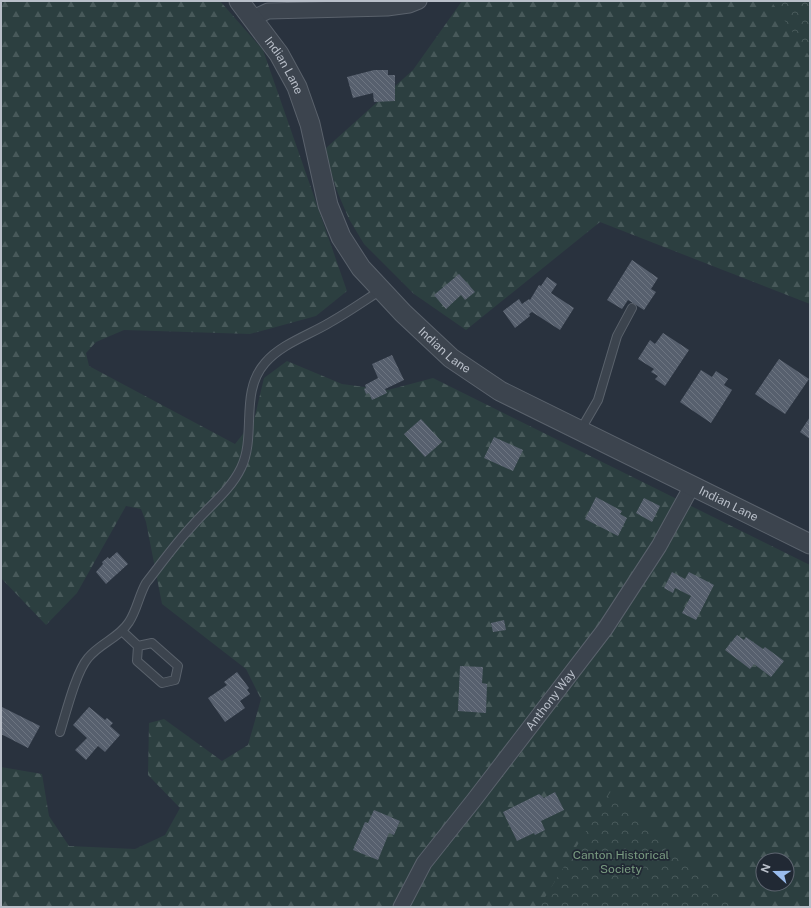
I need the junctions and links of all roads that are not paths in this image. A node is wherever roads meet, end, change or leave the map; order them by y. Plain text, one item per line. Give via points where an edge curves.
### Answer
1 (239, 1) edge
2 (419, 1) edge
3 (253, 18) junction
4 (381, 290) junction
5 (632, 308) dead end
6 (580, 431) junction
7 (692, 486) junction
8 (810, 544) edge
9 (122, 631) junction
10 (138, 646) junction
11 (60, 732) dead end
12 (400, 907) edge

1 - 3 street, Indian Lane
2 - 3 street via 387,8 268,11
3 - 4 street, Indian Lane via 289,71 304,105 334,222 351,253
4 - 6 street, Indian Lane via 434,342 468,370 500,391
4 - 9 lane via 264,363 249,401 247,446 240,470 226,491 192,525 146,583 130,621
5 - 6 lane via 617,336 598,400
6 - 7 street, Indian Lane
7 - 8 street, Indian Lane
7 - 12 street, Anthony Way via 659,546 605,629 424,863
9 - 10 lane
9 - 11 lane via 87,659
10 - 10 lane via 137,661 162,683 175,680 178,666 152,643

